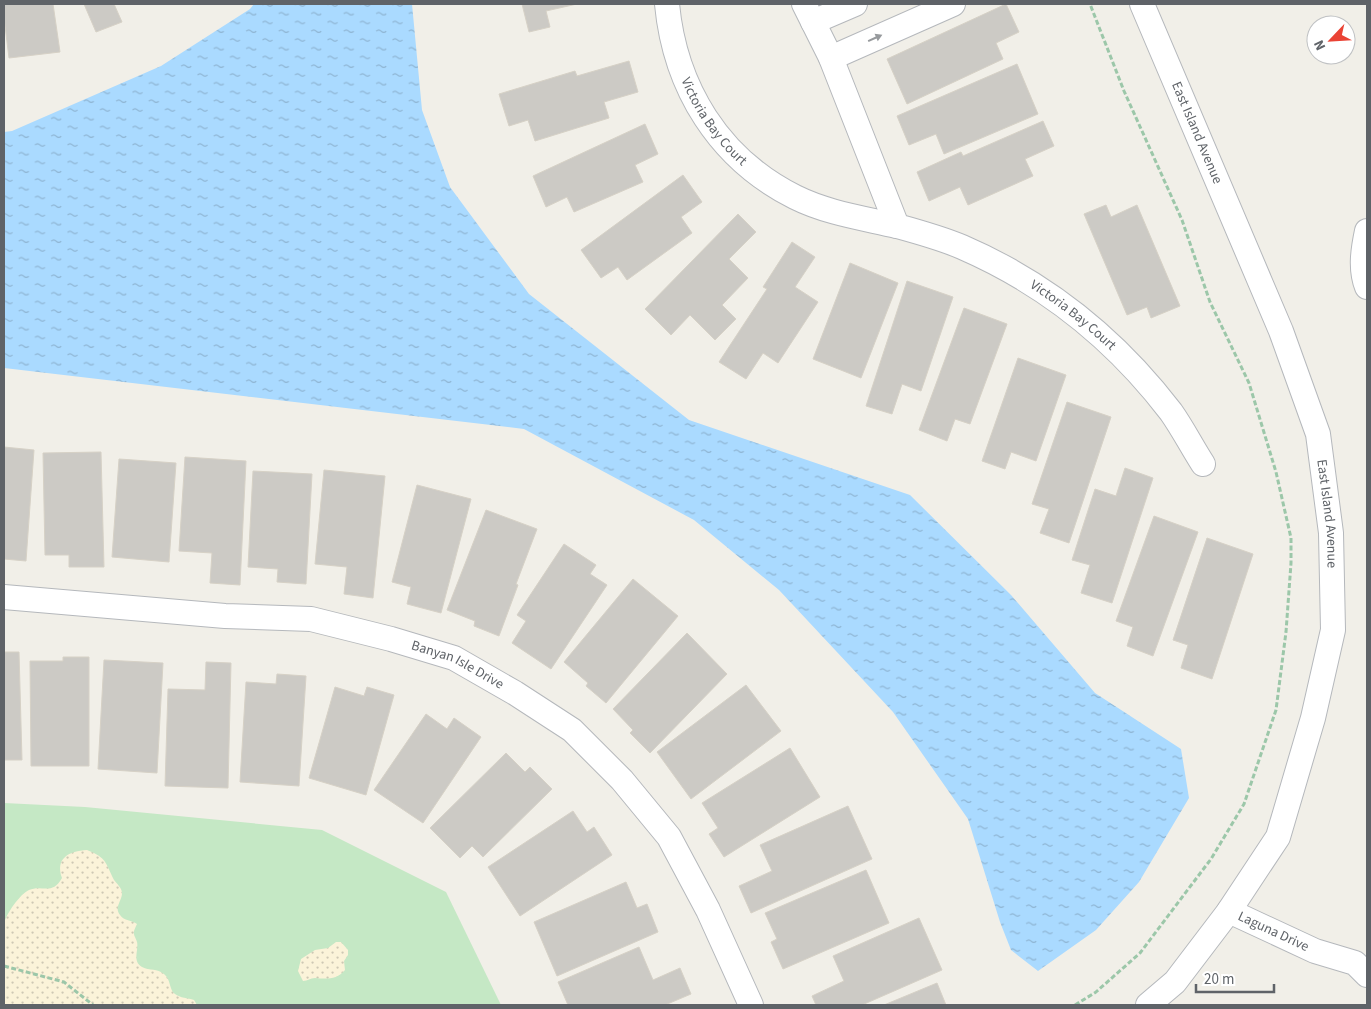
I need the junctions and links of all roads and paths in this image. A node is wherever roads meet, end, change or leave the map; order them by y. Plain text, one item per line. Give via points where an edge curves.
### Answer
1 (667, 4) edge
2 (855, 4) edge
3 (953, 4) edge
4 (1090, 4) edge
5 (1142, 4) edge
6 (808, 13) edge
7 (830, 58) junction
8 (898, 226) junction
9 (1367, 231) edge
10 (1367, 287) edge
11 (1203, 464) dead end
12 (4, 598) edge
13 (1229, 911) junction
14 (1363, 962) edge
15 (4, 966) edge
16 (93, 1005) edge
17 (750, 1005) edge
18 (1076, 1005) edge
19 (1148, 1005) edge

1 - 8 street, Victoria Bay Court via 679,65 693,98 713,129 737,156 765,179 796,197 830,210
2 - 6 street
7 -> 3 street
4 - 18 path via 1124,91 1182,220 1210,302 1249,383 1276,472 1291,538 1291,563 1276,710 1244,804 1211,858 1140,953 1096,992
5 - 13 street, East Island Avenue via 1281,331 1318,434 1331,532 1333,630 1313,718 1278,837
6 - 7 street
7 - 8 street
8 - 11 street, Victoria Bay Court via 961,247 1008,269 1051,295 1091,326 1128,361 1171,413
9 - 10 street via 1362,259
12 - 17 street, Banyan Isle Drive via 225,616 311,619 454,658 572,730 622,780 669,837 708,910
13 - 14 street, Laguna Drive via 1315,951
13 - 19 street, East Island Avenue via 1175,982
15 - 16 path via 64,982

